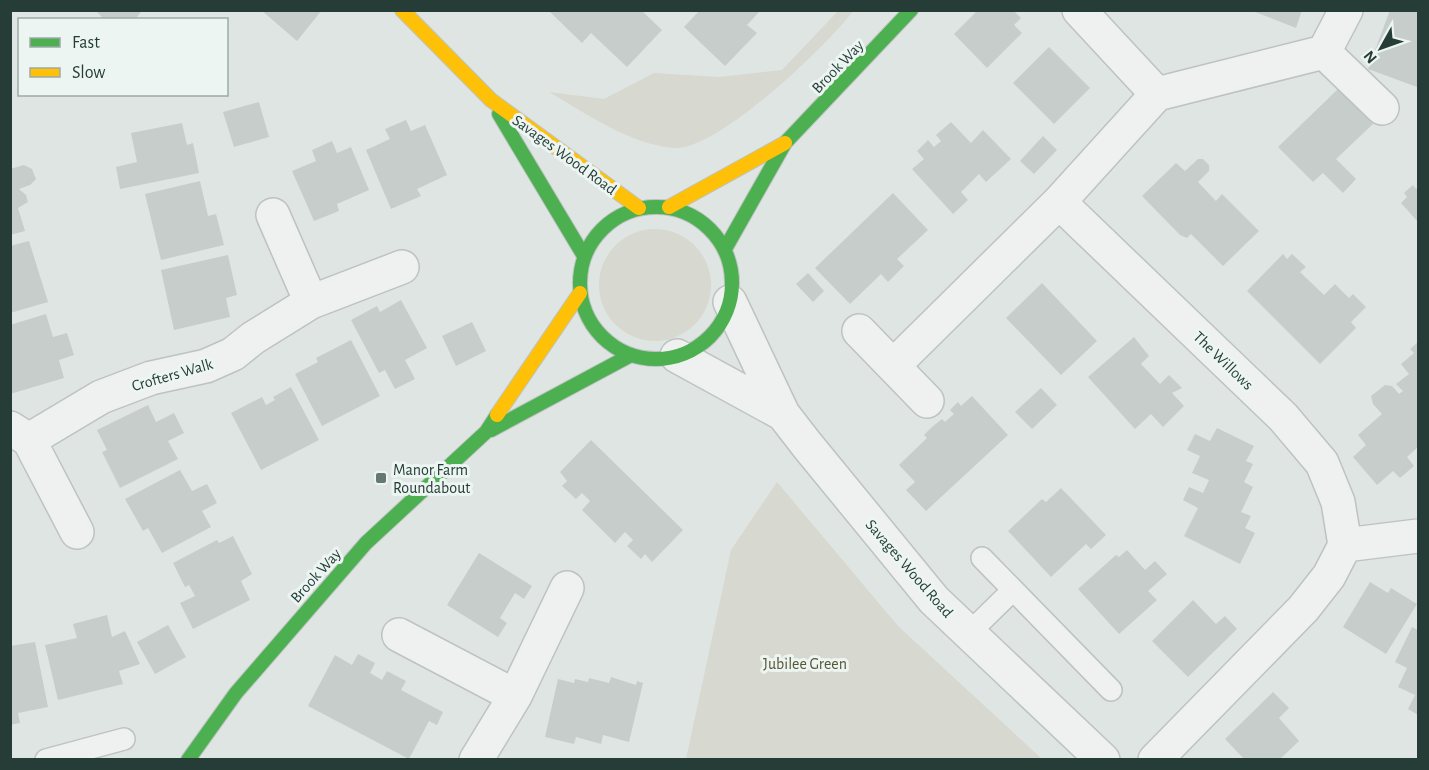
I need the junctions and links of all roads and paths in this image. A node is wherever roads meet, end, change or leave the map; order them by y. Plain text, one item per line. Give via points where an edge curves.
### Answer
1 (402, 10) edge
2 (911, 10) edge
3 (1079, 10) edge
4 (1346, 10) edge
5 (1324, 52) junction
6 (1157, 94) junction
7 (491, 100) junction
8 (1382, 108) dead end
9 (785, 143) junction
10 (1059, 202) junction
11 (669, 207) junction
12 (639, 208) junction
13 (273, 215) dead end
14 (725, 249) junction
15 (584, 256) junction
16 (402, 267) dead end
17 (580, 293) junction
18 (311, 302) junction
19 (730, 302) junction
20 (860, 330) dead end
21 (631, 355) junction
22 (677, 356) junction
23 (894, 365) junction
24 (927, 401) dead end
25 (783, 414) junction
26 (486, 432) junction
27 (20, 434) edge
28 (77, 532) dead end
29 (1419, 536) edge
30 (1345, 545) junction
31 (982, 558) dead end
32 (567, 588) dead end
33 (1013, 590) junction
34 (969, 633) junction
35 (399, 635) dead end
36 (1111, 690) dead end
37 (515, 696) junction
38 (124, 739) dead end
39 (46, 759) edge
40 (188, 759) edge
41 (476, 759) edge
42 (1103, 759) edge
43 (1155, 759) edge

1 - 7 street, Savages Wood Road
2 - 9 street, Brook Way
3 - 6 street
4 - 5 street
5 - 6 street
5 - 8 street
6 - 10 street
7 - 12 street, Savages Wood Road
7 - 15 street, Savages Wood Road
9 - 11 street, Brook Way
9 - 14 street, Brook Way
10 - 23 street
10 - 30 street, The Willows via 1283,417 1322,463 1338,502
11 - 12 street
11 - 14 street via 692,215 711,230
12 - 15 street via 616,218 597,234
13 - 18 street
14 - 19 street via 732,275
15 - 17 street
16 - 18 street, Crofters Walk
17 - 21 street via 589,319 607,340
17 - 26 street, Brook Way
18 - 27 street, Crofters Walk via 233,354 206,366 151,378
19 - 22 street via 719,326 701,345
19 - 25 street, Savages Wood Road
20 - 23 street
21 - 22 street via 654,359
21 - 26 street, Brook Way
22 - 25 street, Savages Wood Road
23 - 24 street
25 - 34 street, Savages Wood Road via 934,600
26 - 40 street, Brook Way via 366,543 236,693
27 - 28 street, Crofters Walk
29 - 30 street
30 - 43 street via 1329,576 1303,609
31 - 33 lane
32 - 37 street
33 - 34 lane
33 - 36 lane
34 - 42 street, Savages Wood Road
35 - 37 street
37 - 41 street
38 - 39 lane

